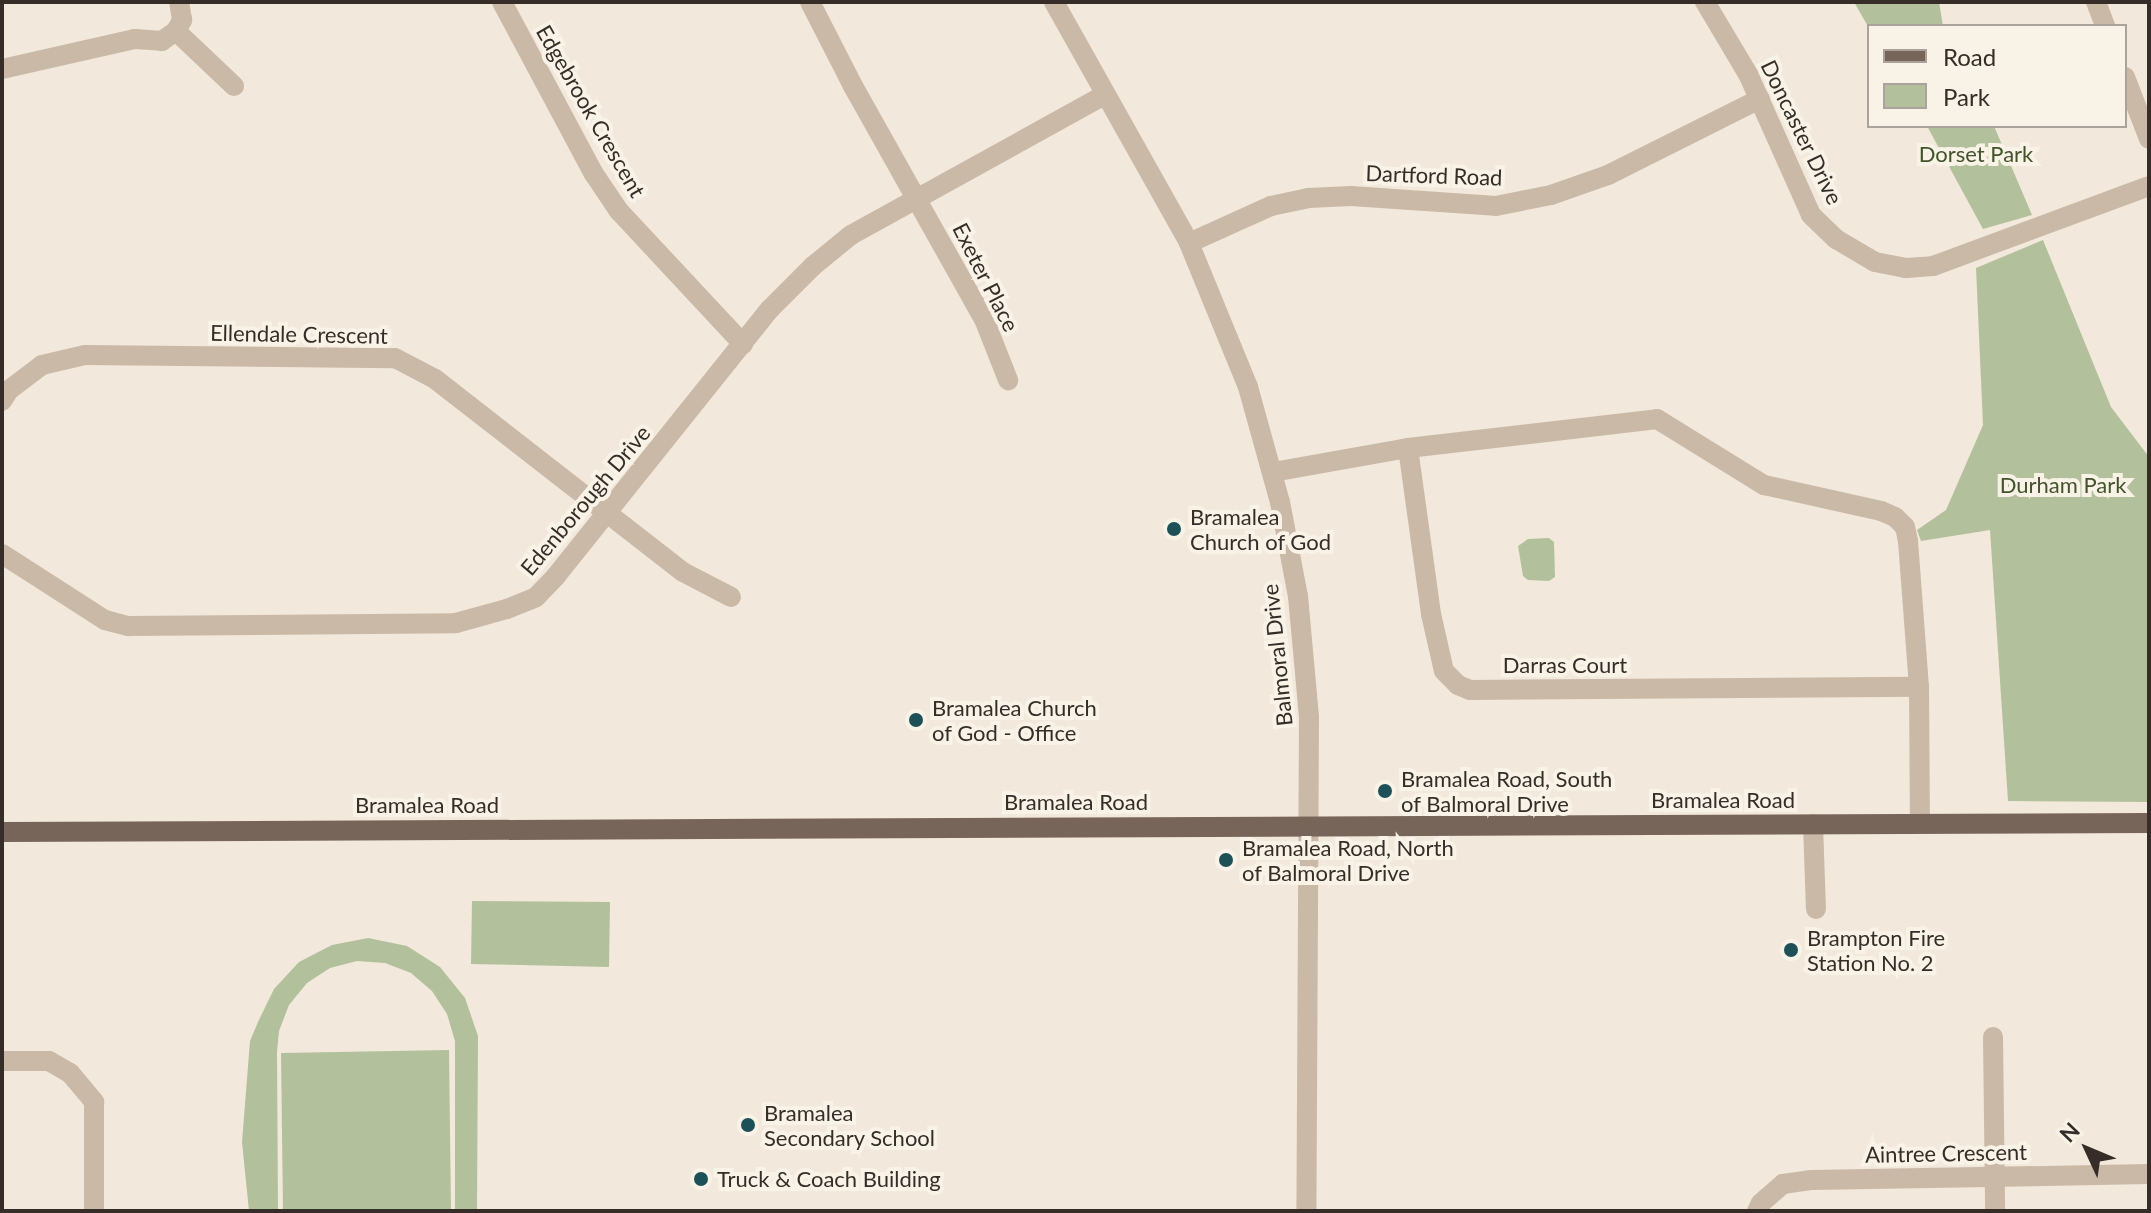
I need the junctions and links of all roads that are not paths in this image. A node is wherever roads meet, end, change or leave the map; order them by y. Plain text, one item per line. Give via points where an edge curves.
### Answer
1 (179, 2) edge
2 (502, 2) edge
3 (810, 2) edge
4 (1054, 2) edge
5 (1705, 2) edge
6 (2096, 2) edge
7 (2104, 24) edge
8 (176, 31) junction
9 (2, 69) edge
10 (2127, 82) edge
11 (234, 86) dead end
12 (1105, 95) junction
13 (1760, 99) junction
14 (2149, 139) edge
15 (2149, 186) edge
16 (917, 198) junction
17 (1189, 243) junction
18 (743, 344) junction
19 (1008, 380) dead end
20 (2, 401) edge
21 (1408, 448) junction
22 (1273, 472) junction
23 (607, 513) junction
24 (2, 554) edge
25 (731, 597) dead end
26 (1919, 687) junction
27 (1920, 823) junction
28 (2149, 823) edge
29 (1813, 824) junction
30 (1307, 828) junction
31 (2, 832) edge
32 (1816, 909) dead end
33 (1993, 1037) dead end
34 (2, 1061) edge
35 (2149, 1174) edge
36 (1995, 1176) junction
37 (94, 1211) edge
38 (1306, 1211) edge
39 (1757, 1211) edge
40 (1995, 1211) edge

1 - 8 street via 182,20
2 - 18 street, Edgebrook Crescent via 619,211
3 - 16 street
4 - 12 street, Balmoral Drive
5 - 13 street, Doncaster Drive
6 - 7 street
8 - 9 street via 162,41 135,39
8 - 11 street
10 - 14 street
12 - 16 street, Edenborough Drive
12 - 17 street, Balmoral Drive
13 - 15 street, Doncaster Drive via 1811,215 1836,239 1875,262 1933,266
13 - 17 street, Dartford Road via 1608,175 1551,195 1496,206 1308,198 1271,206
16 - 18 street, Edenborough Drive via 851,235 813,266
16 - 19 street, Exeter Place via 984,319
17 - 22 street, Balmoral Drive via 1248,387
18 - 23 street, Edenborough Drive
20 - 23 street, Ellendale Crescent via 42,365 85,355 395,358 435,379
21 - 22 street
21 - 26 street via 1657,419 1764,485 1881,511 1905,527
21 - 26 street, Darras Court via 1434,628 1444,671 1458,685 1470,690
22 - 30 street, Balmoral Drive via 1298,596 1305,668
23 - 24 street, Edenborough Drive via 536,597 456,623 128,626 105,620
23 - 25 street, Ellendale Crescent via 683,572
26 - 27 street
27 - 28 main road, Bramalea Road
27 - 29 main road, Bramalea Road
29 - 30 main road, Bramalea Road
29 - 32 street
30 - 31 main road, Bramalea Road
30 - 38 street, Balmoral Drive
33 - 36 street
34 - 37 street via 49,1061 70,1073 94,1102
35 - 36 street, Aintree Crescent
36 - 39 street, Aintree Crescent via 1783,1184
36 - 40 street

